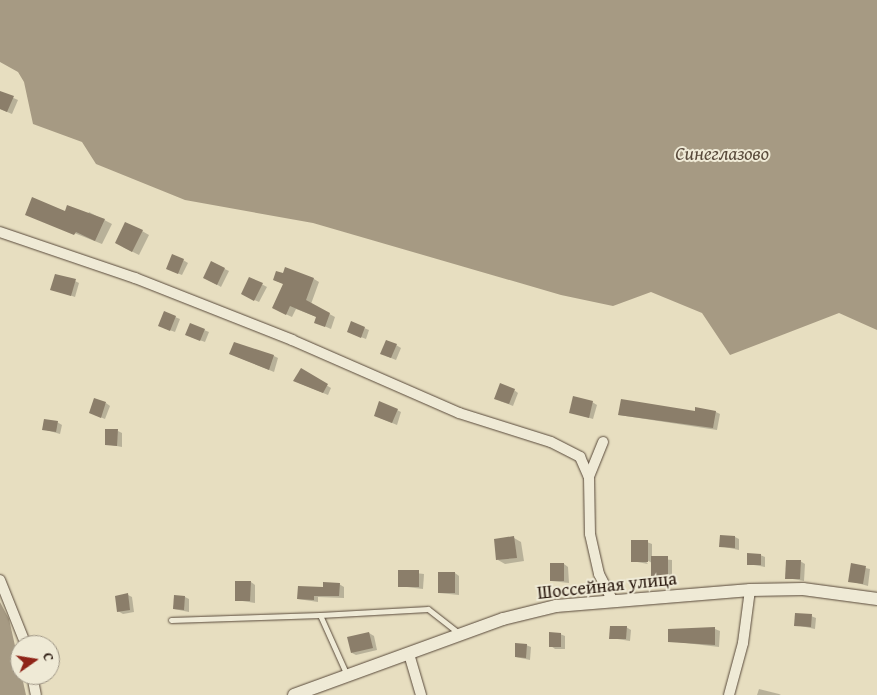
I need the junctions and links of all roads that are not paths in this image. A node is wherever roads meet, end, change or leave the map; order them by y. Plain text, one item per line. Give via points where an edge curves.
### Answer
1 (0, 232) edge
2 (603, 442) dead end
3 (589, 477) junction
4 (0, 580) edge
5 (750, 590) junction
6 (877, 599) edge
7 (613, 602) junction
8 (320, 615) junction
9 (171, 620) dead end
10 (460, 634) junction
11 (22, 635) edge
12 (409, 654) junction
13 (347, 675) junction
14 (294, 695) edge
15 (421, 695) edge
16 (729, 695) edge

1 - 3 street via 153,285 292,340 459,413 551,442 580,457
2 - 3 street
3 - 7 street via 594,556
4 - 11 street
5 - 6 street, Шоссейная улица via 803,589
5 - 7 street, Шоссейная улица
5 - 16 street via 743,643
7 - 10 street, Шоссейная улица via 529,611
8 - 9 lane
8 - 10 lane via 428,609
8 - 13 lane
10 - 12 street, Шоссейная улица
12 - 13 street, Шоссейная улица
12 - 15 street
13 - 14 street, Шоссейная улица

